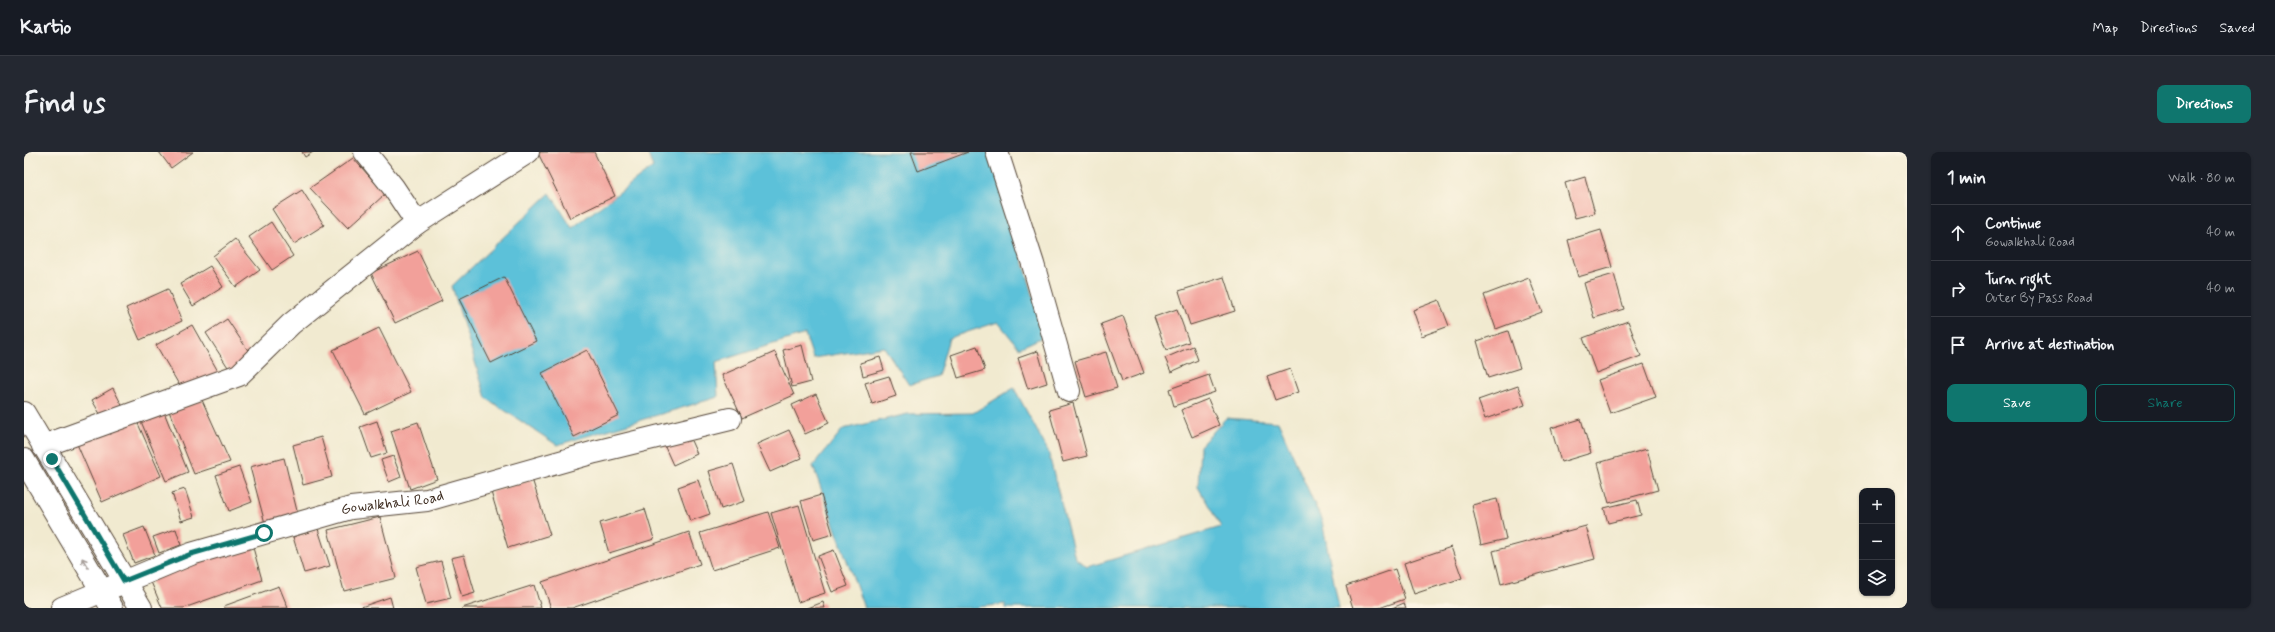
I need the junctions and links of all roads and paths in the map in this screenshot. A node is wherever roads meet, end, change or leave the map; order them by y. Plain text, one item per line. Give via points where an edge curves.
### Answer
1 (365, 152) edge
2 (528, 152) edge
3 (998, 152) edge
4 (417, 223) junction
5 (1069, 391) dead end
6 (24, 413) edge
7 (730, 418) dead end
8 (43, 446) junction
9 (24, 460) edge
10 (124, 581) junction
11 (107, 599) edge
12 (62, 608) edge
13 (141, 608) edge

1 - 4 street
2 - 4 street
3 - 5 street
4 - 8 street via 291,324 239,375
6 - 8 street
7 - 10 street, Gowalkhali Road via 595,452 427,500 351,508 191,554
8 - 10 street
11 -> 9 street
10 - 11 street, Gowalkhali Road
10 - 13 street
11 - 12 street, Gowalkhali Road

